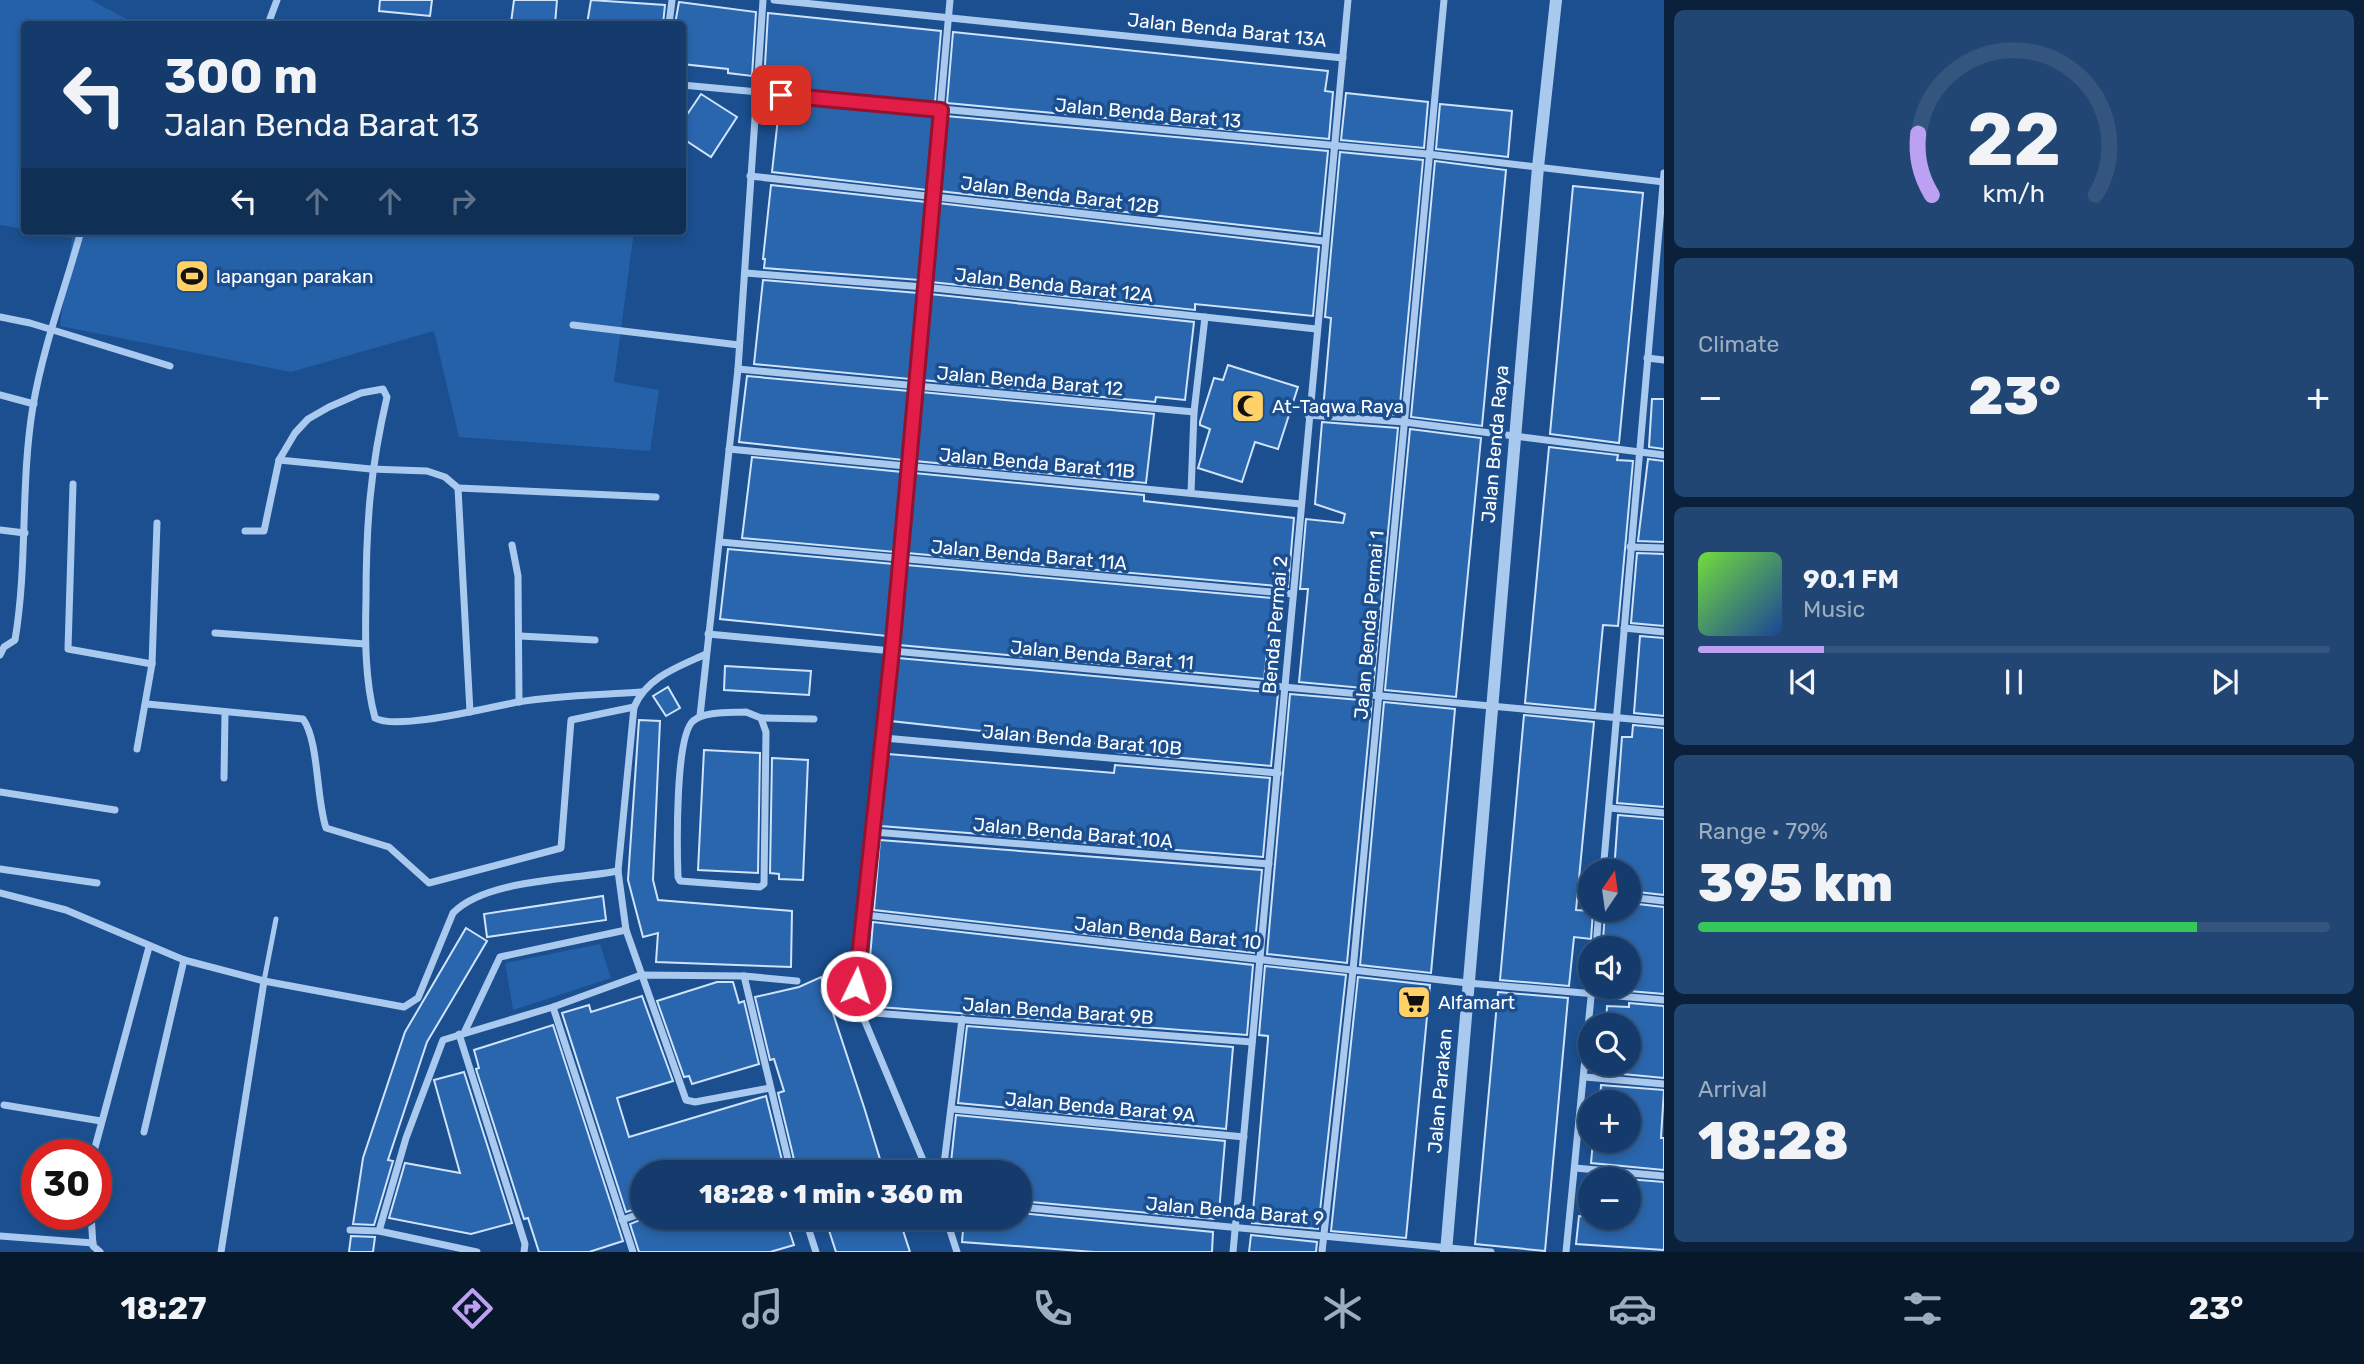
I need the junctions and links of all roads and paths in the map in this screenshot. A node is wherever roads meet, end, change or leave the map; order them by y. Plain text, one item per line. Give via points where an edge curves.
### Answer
1 (277, 0) edge
2 (672, 0) edge
3 (763, 0) edge
4 (774, 0) edge
5 (950, 0) edge
6 (1348, 0) edge
7 (1444, 0) edge
8 (1556, 0) edge
9 (949, 17) junction
10 (269, 21) edge
11 (669, 21) edge
12 (1343, 58) junction
13 (686, 85) edge
14 (755, 92) junction
15 (941, 110) junction
16 (1332, 145) junction
17 (1427, 154) junction
18 (1538, 166) junction
19 (1664, 173) edge
20 (750, 176) junction
21 (1663, 182) edge
22 (932, 196) junction
23 (79, 235) edge
24 (1324, 241) junction
25 (1655, 271) junction
26 (1664, 272) edge
27 (746, 273) junction
28 (924, 287) junction
29 (0, 317) edge
30 (1205, 317) junction
31 (573, 325) dead end
32 (1316, 329) junction
33 (53, 330) junction
34 (739, 345) junction
35 (1647, 359) junction
36 (1664, 360) edge
37 (170, 366) dead end
38 (737, 369) junction
39 (914, 386) junction
40 (0, 395) edge
41 (34, 404) junction
42 (1194, 412) junction
43 (1308, 415) junction
44 (1404, 422) junction
45 (1515, 435) junction
46 (729, 449) junction
47 (1638, 453) junction
48 (1664, 455) edge
49 (279, 460) junction
50 (907, 466) junction
51 (371, 469) junction
52 (73, 484) dead end
53 (458, 488) junction
54 (1191, 493) junction
55 (656, 497) dead end
56 (1301, 504) junction
57 (157, 523) dead end
58 (0, 530) edge
59 (245, 531) dead end
60 (25, 533) junction
61 (720, 542) junction
62 (512, 545) dead end
63 (1630, 547) junction
64 (1664, 548) edge
65 (900, 560) junction
66 (1293, 594) junction
67 (1624, 628) junction
68 (1664, 632) edge
69 (215, 633) dead end
70 (708, 634) junction
71 (520, 636) junction
72 (595, 640) dead end
73 (365, 644) junction
74 (892, 651) junction
75 (706, 654) junction
76 (0, 655) edge
77 (152, 664) junction
78 (1286, 688) junction
79 (641, 692) junction
80 (1379, 696) junction
81 (519, 702) junction
82 (147, 704) junction
83 (634, 707) junction
84 (1492, 707) junction
85 (470, 712) junction
86 (225, 713) junction
87 (700, 716) junction
88 (761, 718) junction
89 (1617, 718) junction
90 (814, 719) dead end
91 (1664, 722) edge
92 (884, 738) junction
93 (137, 749) dead end
94 (1278, 773) junction
95 (223, 778) dead end
96 (0, 792) edge
97 (1609, 808) junction
98 (115, 810) dead end
99 (1664, 813) edge
100 (874, 832) junction
101 (1604, 859) edge
102 (1269, 864) junction
103 (0, 869) edge
104 (618, 872) junction
105 (97, 883) dead end
106 (1475, 892) joint
107 (0, 893) edge
108 (1642, 898) edge
109 (1664, 901) edge
110 (864, 915) junction
111 (276, 919) dead end
112 (626, 930) junction
113 (149, 947) junction
114 (1260, 959) junction
115 (184, 960) junction
116 (1353, 970) junction
117 (641, 975) junction
118 (744, 976) junction
119 (264, 981) junction
120 (797, 981) dead end
121 (1468, 983) junction
122 (1578, 989) edge
123 (1641, 997) edge
124 (1591, 999) edge
125 (1664, 1000) edge
126 (553, 1007) junction
127 (861, 1012) junction
128 (962, 1019) junction
129 (461, 1033) junction
130 (1252, 1042) junction
131 (1585, 1077) junction
132 (1664, 1084) edge
133 (770, 1088) junction
134 (4, 1105) dead end
135 (953, 1109) junction
136 (101, 1121) junction
137 (144, 1132) dead end
138 (1244, 1137) junction
139 (97, 1139) edge
140 (788, 1160) edge
141 (923, 1160) edge
142 (945, 1160) edge
143 (1575, 1168) junction
144 (1664, 1176) edge
145 (1032, 1208) edge
146 (630, 1217) edge
147 (622, 1220) junction
148 (1236, 1227) junction
149 (92, 1230) edge
150 (350, 1230) dead end
151 (808, 1230) edge
152 (950, 1230) edge
153 (379, 1231) junction
154 (1323, 1235) junction
155 (0, 1236) edge
156 (93, 1243) junction
157 (1446, 1250) edge
158 (813, 1251) edge
159 (100, 1252) edge
160 (221, 1252) edge
161 (477, 1252) edge
162 (524, 1252) edge
163 (633, 1252) edge
164 (957, 1252) edge
165 (1233, 1252) edge
166 (1322, 1252) edge
167 (1491, 1252) edge
168 (1566, 1252) edge

1 - 10 street
2 - 11 street
3 - 14 street
4 - 9 street, Jalan Benda Barat 13A
5 - 9 street
6 - 12 street, Benda Permai 2
7 - 17 street, Jalan Benda Permai 1
8 - 18 street, Jalan Benda Raya
9 - 12 street, Jalan Benda Barat 13A
9 - 15 street
12 - 16 street, Benda Permai 2
13 - 14 street, Jalan Benda Barat 13
14 - 15 street, Jalan Benda Barat 13
14 - 20 street
15 - 16 street, Jalan Benda Barat 13
15 - 22 street
16 - 17 street, Jalan Benda Barat 13
16 - 24 street, Benda Permai 2
17 - 18 street, Jalan Benda Barat 13
17 - 44 street, Jalan Benda Permai 1
18 - 21 street, Jalan Benda Barat 13
18 - 45 street, Jalan Benda Raya
19 - 21 street
20 - 22 street, Jalan Benda Barat 12B
20 - 27 street
21 - 25 street
22 - 24 street, Jalan Benda Barat 12B
22 - 28 street
23 - 33 street
24 - 32 street, Benda Permai 2
25 - 26 street
25 - 35 street
27 - 28 street, Jalan Benda Barat 12A
27 - 34 street
28 - 30 street, Jalan Benda Barat 12A
28 - 39 street
29 - 33 street
30 - 32 street, Jalan Benda Barat 12A
30 - 42 street
31 - 34 street
32 - 43 street, Benda Permai 2
33 - 37 street
33 - 41 street
34 - 38 street
35 - 36 street
35 - 47 street
38 - 39 street, Jalan Benda Barat 12
38 - 46 street
39 - 42 street, Jalan Benda Barat 12
39 - 50 street
40 - 41 street
41 - 60 street
42 - 54 street
43 - 44 street
43 - 56 street, Benda Permai 2
44 - 45 street
44 - 80 street, Jalan Benda Permai 1
45 - 47 street
45 - 84 street, Jalan Benda Raya
46 - 50 street, Jalan Benda Barat 11B
46 - 61 street
47 - 48 street
47 - 63 street
49 - 51 street
49 - 51 street via 308,419 378,388 387,397
49 - 59 street via 266,527 260,533
50 - 54 street, Jalan Benda Barat 11B
50 - 65 street
51 - 53 street via 433,472
51 - 73 street
52 - 77 street via 68,649
53 - 55 street
53 - 85 street
54 - 56 street, Jalan Benda Barat 11B
56 - 66 street, Benda Permai 2
57 - 77 street
58 - 60 street
60 - 76 street via 15,640
61 - 65 street, Jalan Benda Barat 11A
61 - 70 street
62 - 71 street
63 - 64 street
63 - 67 street
65 - 66 street, Jalan Benda Barat 11A
65 - 74 street
66 - 78 street, Benda Permai 2
67 - 68 street
67 - 89 street
69 - 73 street
70 - 74 street, Jalan Benda Barat 11
70 - 75 street
71 - 72 street
71 - 81 street
73 - 85 street via 378,720
74 - 78 street, Jalan Benda Barat 11
74 - 92 street
75 - 79 street via 668,672
75 - 87 street
77 - 82 street
78 - 80 street, Jalan Benda Barat 11
78 - 94 street, Benda Permai 2
79 - 81 street
79 - 83 street
80 - 84 street, Jalan Benda Barat 11
80 - 116 street, Jalan Benda Permai 1
81 - 85 street
82 - 86 street
82 - 93 street
83 - 86 street via 571,720 561,848 429,883 389,847 326,828 309,727 303,719
83 - 104 street
84 - 89 street, Jalan Benda Barat 11
84 - 106 street, Jalan Benda Raya
86 - 95 street
87 - 88 street via 746,712
87 - 88 street via 689,725 682,743 678,879 761,887 766,732
88 - 90 street
89 - 91 street, Jalan Benda Barat 11
89 - 97 street
92 - 94 street, Jalan Benda Barat 10B
92 - 100 street
94 - 102 street, Benda Permai 2
96 - 98 street
97 - 99 street
97 - 101 street
100 - 102 street, Jalan Benda Barat 10A
100 - 110 street
102 - 114 street, Benda Permai 2
103 - 105 street
104 - 112 street
104 - 119 street via 492,891 462,904 453,913 418,998 409,1006
106 - 121 street, Jalan Parakan
107 - 113 street via 66,910
108 - 109 street
110 - 114 street, Jalan Benda Barat 10
110 - 127 street via 856,967
111 - 119 lane
112 - 117 street
112 - 129 street via 500,957
113 - 115 street
113 - 136 street
114 - 116 street, Jalan Benda Barat 10
114 - 130 street, Benda Permai 2
115 - 119 street
115 - 137 street
116 - 121 street, Jalan Benda Barat 10
116 - 154 street, Jalan Benda Permai 1
117 - 118 street
117 - 126 street
117 - 133 street via 686,1100
118 - 120 street
118 - 133 street
119 - 160 street
121 - 122 street, Jalan Benda Barat 10
121 - 157 street, Jalan Parakan
123 - 125 street, Jalan Benda Barat 10
124 - 131 street
126 - 129 street
126 - 147 street
127 - 128 street, Jalan Benda Barat 9B
127 - 141 street
128 - 130 street, Jalan Benda Barat 9B
128 - 135 street
129 - 153 street via 440,1044
129 - 162 street
130 - 138 street, Benda Permai 2
131 - 132 street
131 - 143 street
133 - 140 street
134 - 136 street
135 - 138 street, Jalan Benda Barat 9A
135 - 142 street
136 - 139 street
138 - 148 street, Benda Permai 2
143 - 144 street
143 - 168 street
145 - 148 street, Jalan Benda Barat 9
146 - 147 street
147 - 163 street
148 - 154 street, Jalan Benda Barat 9
148 - 165 street, Benda Permai 2
149 - 156 street
150 - 153 street
151 - 158 street
152 - 164 street
153 - 161 street
154 - 157 street, Jalan Benda Barat 9
154 - 166 street, Jalan Benda Permai 1
155 - 156 street
156 - 159 street
157 - 167 street, Jalan Benda Barat 9

